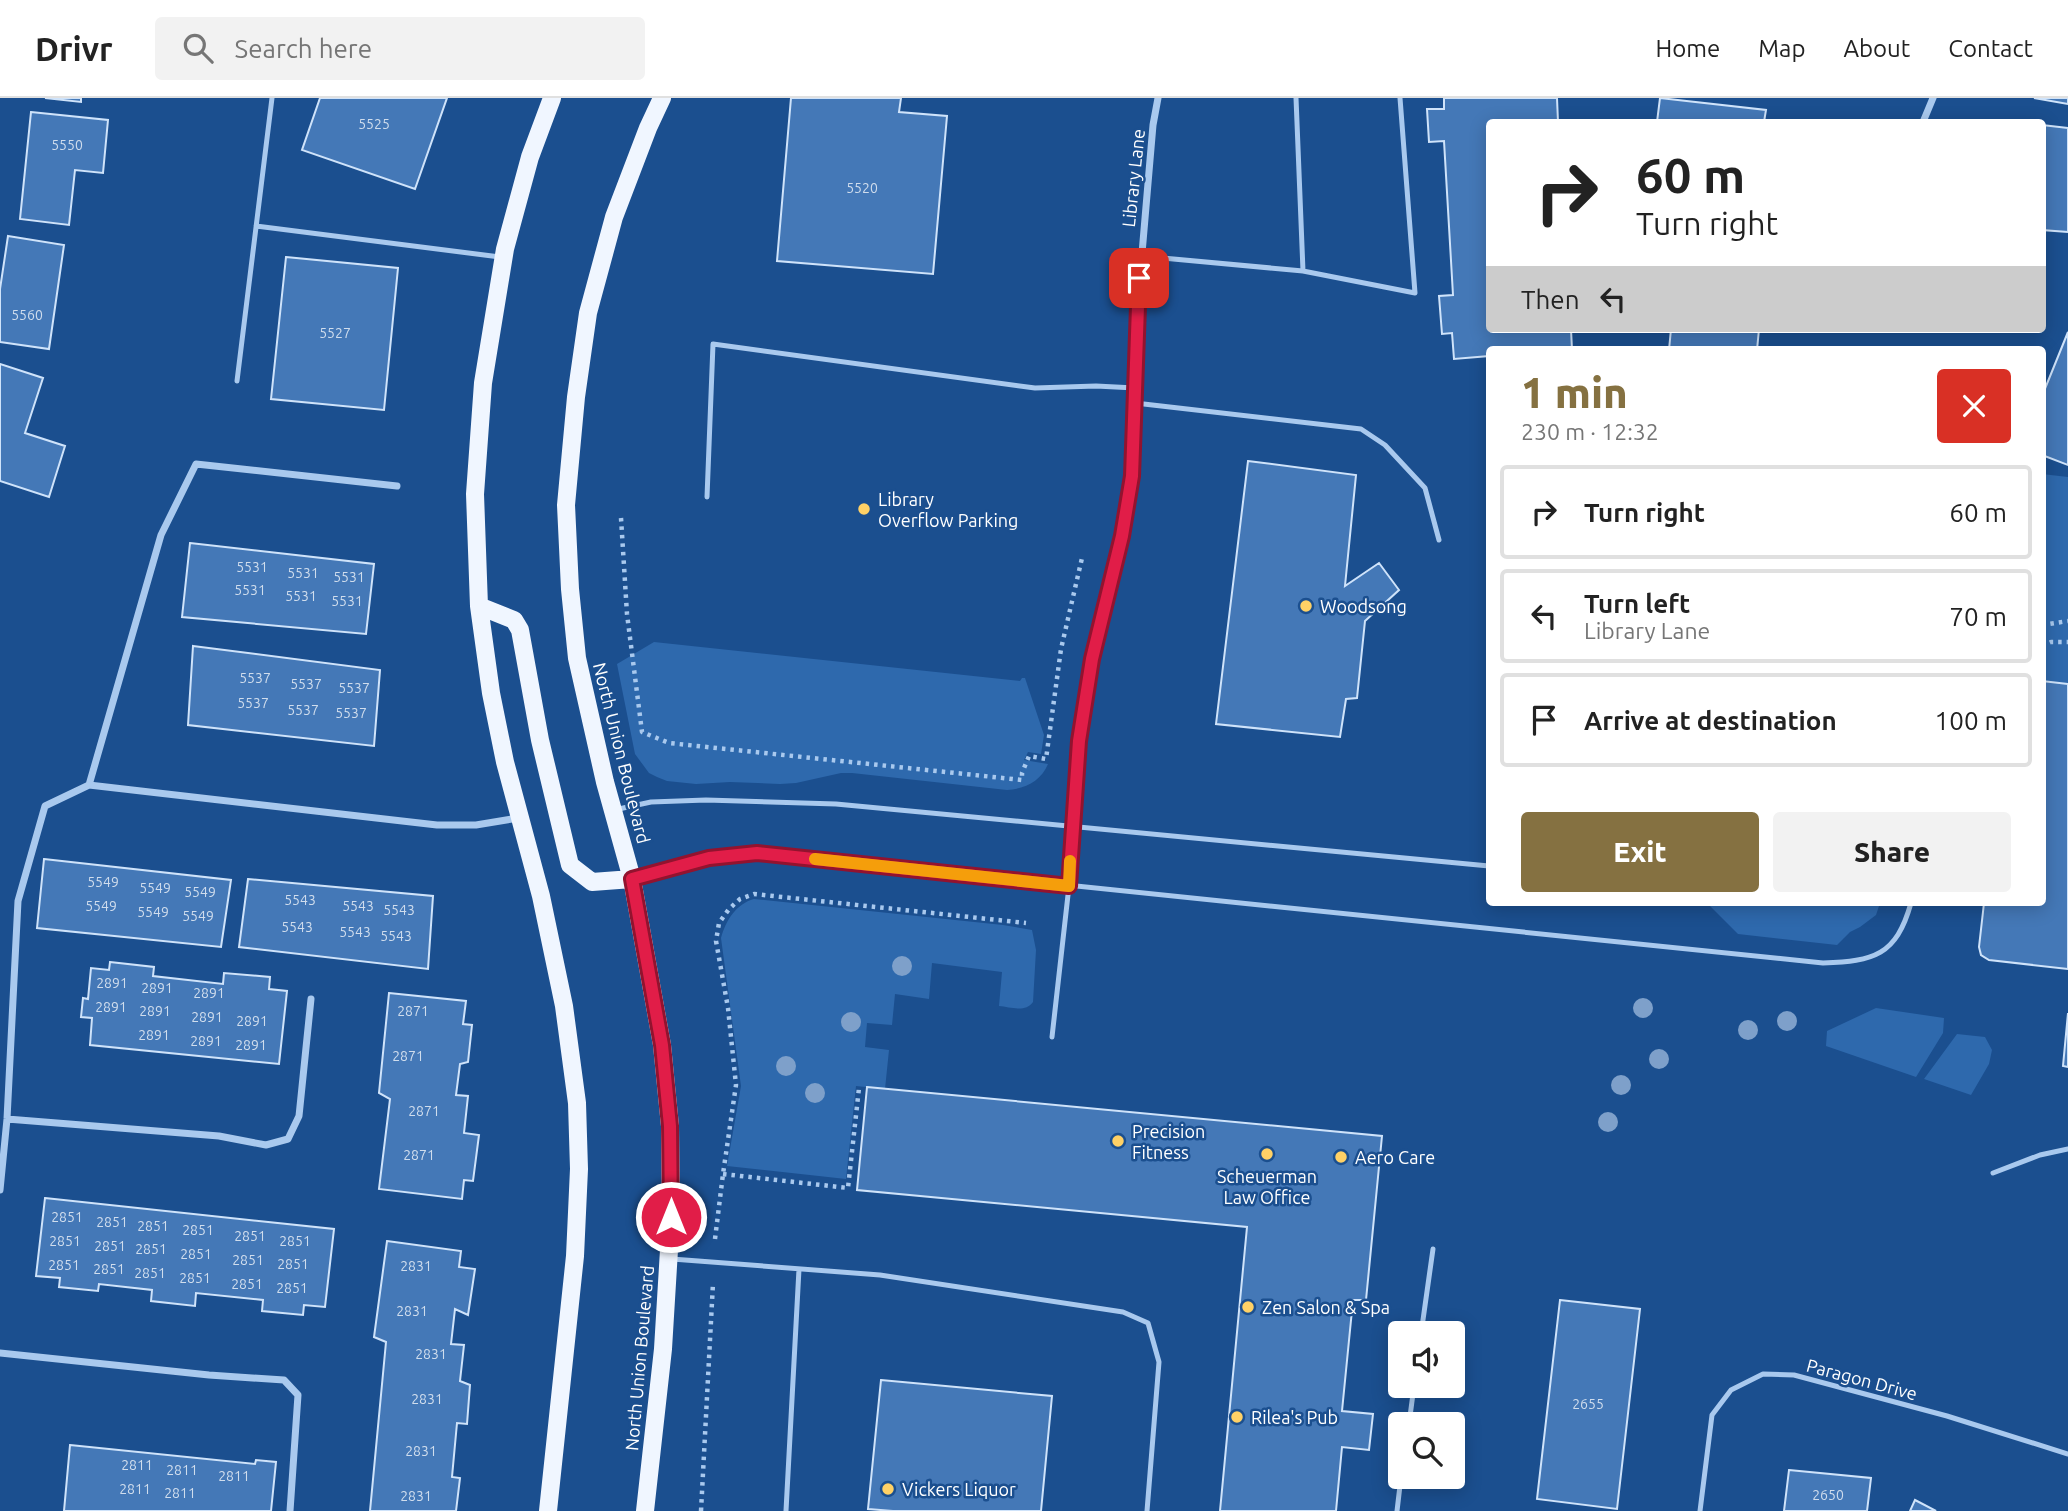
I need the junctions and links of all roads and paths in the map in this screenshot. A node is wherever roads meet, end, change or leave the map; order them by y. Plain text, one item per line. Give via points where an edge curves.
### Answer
1 (272, 98) edge
2 (552, 98) edge
3 (662, 98) edge
4 (1158, 98) edge
5 (1296, 98) edge
6 (1400, 98) edge
7 (1933, 98) edge
8 (1924, 119) edge
9 (256, 226) junction
10 (1141, 256) junction
11 (503, 258) junction
12 (1304, 271) junction
13 (237, 381) dead end
14 (1135, 388) junction
15 (1135, 403) junction
16 (397, 486) dead end
17 (707, 497) dead end
18 (621, 518) dead end
19 (1439, 540) dead end
20 (1082, 558) dead end
21 (479, 606) junction
22 (2068, 621) edge
23 (2046, 624) edge
24 (2068, 642) edge
25 (2046, 644) edge
26 (89, 785) junction
27 (613, 810) junction
28 (520, 818) junction
29 (1073, 827) junction
30 (1486, 866) edge
31 (632, 879) junction
32 (1069, 886) junction
33 (1910, 906) edge
34 (1026, 923) dead end
35 (311, 999) dead end
36 (1052, 1037) dead end
37 (859, 1088) dead end
38 (7, 1119) junction
39 (2068, 1149) edge
40 (1993, 1173) dead end
41 (723, 1174) junction
42 (0, 1190) edge
43 (1433, 1249) dead end
44 (669, 1258) junction
45 (714, 1262) junction
46 (799, 1269) junction
47 (1423, 1321) edge
48 (0, 1353) edge
49 (2068, 1454) edge
50 (1400, 1489) edge
51 (290, 1511) edge
52 (548, 1511) edge
53 (645, 1511) edge
54 (701, 1511) edge
55 (786, 1511) edge
56 (1147, 1511) edge
57 (1397, 1511) edge
58 (1700, 1511) edge

1 - 9 lane
2 - 11 main road
3 - 27 main road, North Union Boulevard via 614,217 588,313 566,505 577,658
4 - 10 street, Library Lane
5 - 12 lane
6 - 12 lane via 1415,293
7 - 8 street
9 - 11 lane
9 - 13 lane
10 - 12 lane
10 - 14 street, Library Lane
11 - 21 main road via 483,383 475,494
14 - 15 street, Library Lane
14 - 17 lane via 1035,388 713,344
15 - 19 lane via 1361,429 1385,445 1425,488
15 - 29 street, Library Lane via 1132,476 1092,659 1079,741
16 - 26 street via 196,464 161,535
18 - 20 path via 642,732 669,743 1022,780 1029,757 1046,759 1061,649
21 - 28 main road via 491,692
21 - 31 main road via 514,620 520,630 570,864 592,882
22 - 23 path
24 - 25 path
26 - 28 street via 437,825
26 - 38 street via 45,806 18,901
27 - 29 lane via 650,802 706,800 836,804
27 - 31 main road, North Union Boulevard
28 - 52 main road via 564,1006 577,1103 575,1256
29 - 30 lane
29 - 32 street, Library Lane
31 - 32 lane via 709,858 757,853
31 - 44 main road, North Union Boulevard via 662,1045 670,1126
32 - 33 lane via 1823,964 1853,962 1884,952 1904,928
32 - 36 lane
34 - 41 path via 754,894 740,899 719,923 716,941 736,1085
35 - 38 street via 299,1116 288,1139 266,1145 219,1136
37 - 41 path via 848,1188
38 - 42 street
39 - 40 lane
41 - 45 path
43 - 47 lane
44 - 45 lane
44 - 53 main road, North Union Boulevard
45 - 46 lane
45 - 54 path
46 - 55 lane
46 - 56 lane via 880,1275 1123,1312 1147,1324 1159,1362
48 - 51 street via 284,1380 298,1395
49 - 58 lane, Paragon Drive via 1807,1378 1763,1374 1731,1390 1712,1415
50 - 57 lane

